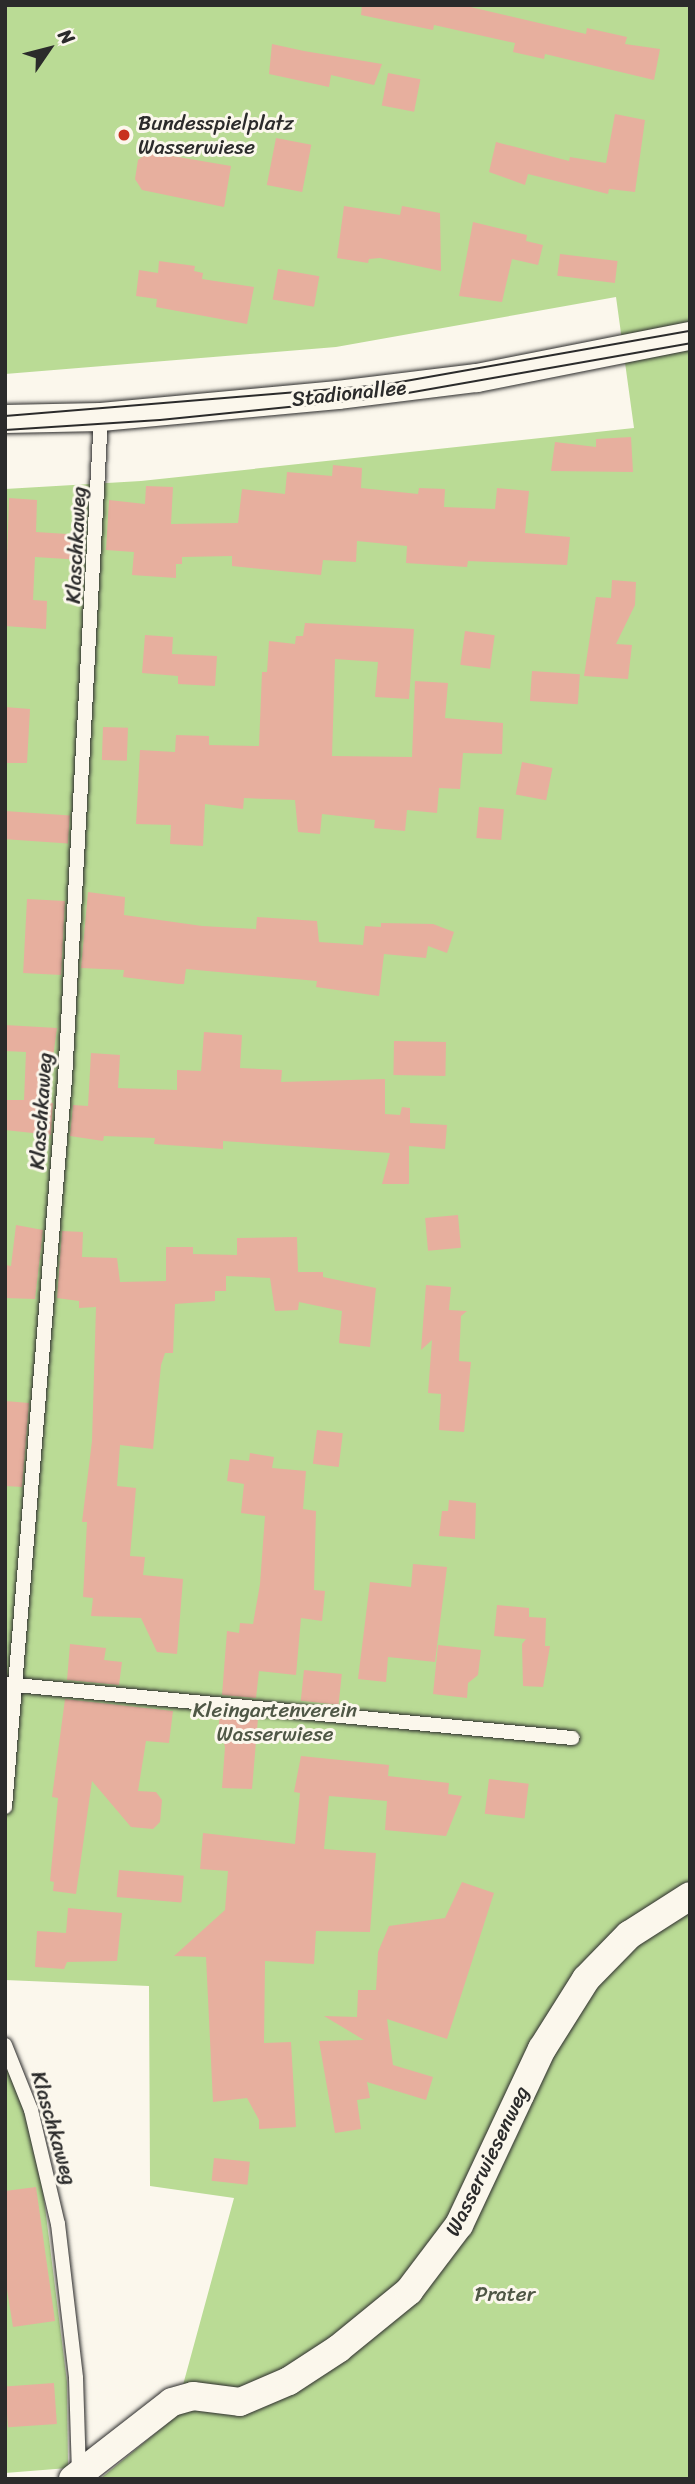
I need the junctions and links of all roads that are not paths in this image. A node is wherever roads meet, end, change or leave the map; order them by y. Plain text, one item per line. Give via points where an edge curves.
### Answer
1 (690, 336) edge
2 (101, 416) junction
3 (5, 419) edge
4 (11, 1685) edge
5 (572, 1738) dead end
6 (5, 1807) edge
7 (690, 1896) edge
8 (5, 2046) edge
9 (76, 2477) edge

1 - 2 street, Stadionallee via 477,378
2 - 3 street, Stadionallee
2 - 4 lane, Klaschkaweg via 66,1066
4 - 5 lane
4 - 6 lane, Klaschkaweg
7 - 9 street, Wasserwiesenweg via 629,1935 586,1979 542,2049 460,2225 409,2291 338,2349 289,2381 240,2402 193,2396 172,2402
8 - 9 lane, Klaschkaweg via 31,2110 58,2224 76,2378

